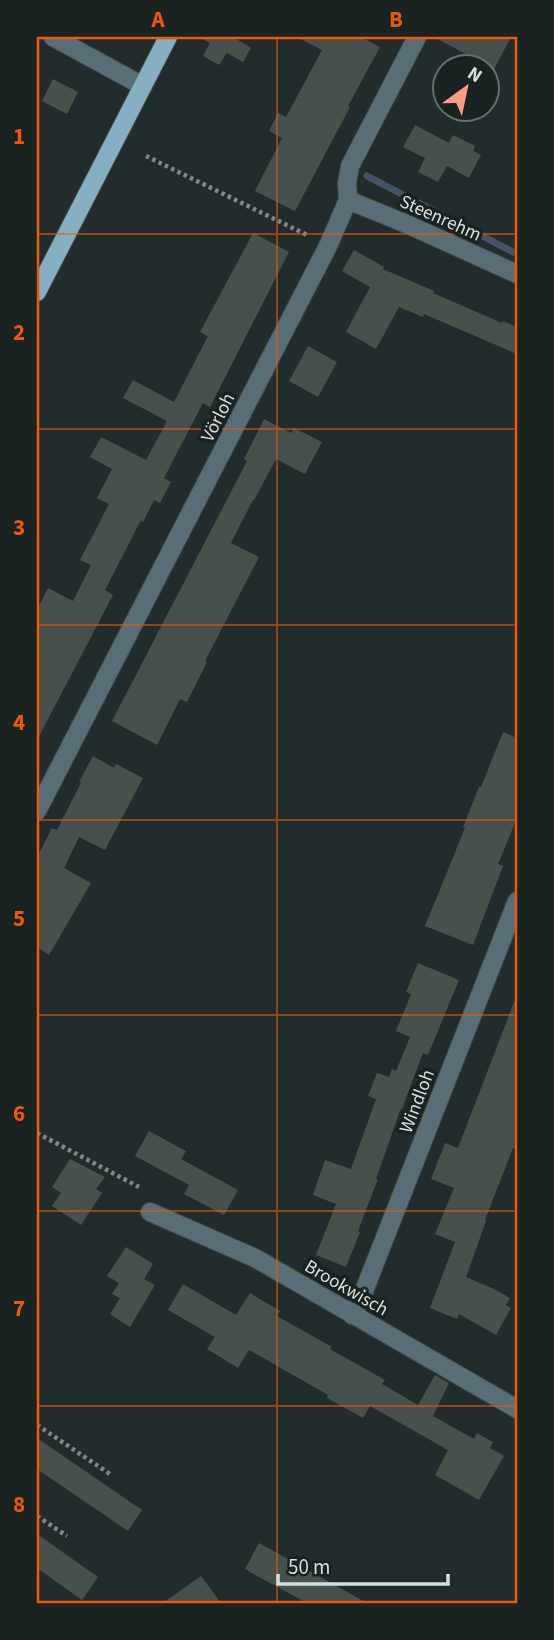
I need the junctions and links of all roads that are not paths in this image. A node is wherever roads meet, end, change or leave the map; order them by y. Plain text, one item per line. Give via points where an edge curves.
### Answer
1 (53, 37) edge
2 (168, 37) edge
3 (417, 37) edge
4 (143, 86) junction
5 (348, 200) junction
6 (517, 274) edge
7 (37, 292) edge
8 (37, 811) edge
9 (517, 901) edge
10 (150, 1212) dead end
11 (352, 1315) junction
12 (517, 1409) edge

1 - 4 street
2 - 4 main road
3 - 5 street, Vörloh via 350,166
4 - 7 main road
5 - 6 street, Steenrehm
5 - 8 street, Vörloh
9 - 11 street, Windloh
10 - 11 street, Brookwisch via 255,1258
11 - 12 street, Brookwisch

